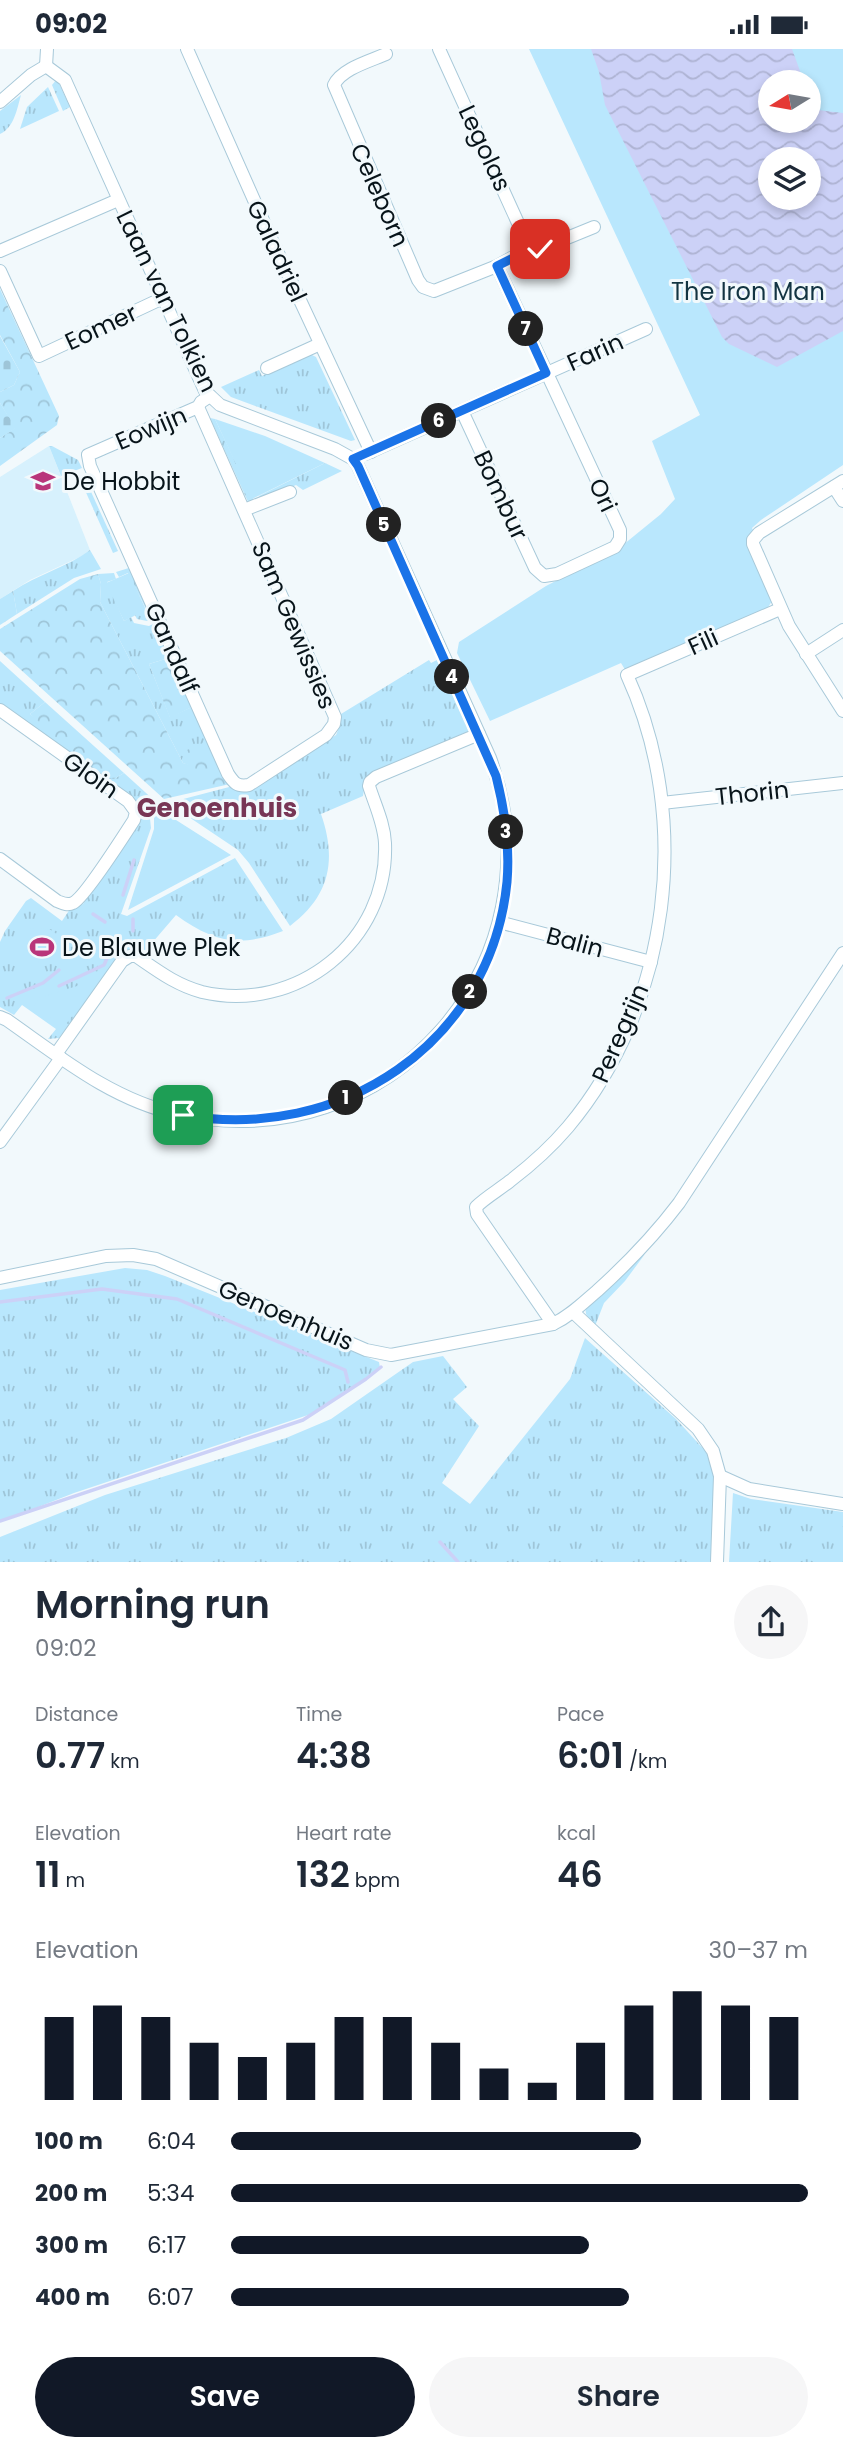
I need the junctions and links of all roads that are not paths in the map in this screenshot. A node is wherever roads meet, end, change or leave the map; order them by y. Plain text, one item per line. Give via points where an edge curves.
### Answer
1 (47, 49) edge
2 (187, 49) edge
3 (439, 49) edge
4 (389, 51) edge
5 (46, 66) junction
6 (0, 102) edge
7 (118, 200) junction
8 (594, 227) dead end
9 (525, 249) junction
10 (0, 251) edge
11 (497, 266) junction
12 (0, 271) edge
13 (163, 298) junction
14 (646, 329) dead end
15 (320, 344) junction
16 (267, 368) dead end
17 (546, 373) junction
18 (210, 396) junction
19 (198, 407) junction
20 (462, 411) junction
21 (371, 452) junction
22 (88, 455) joint
23 (353, 459) junction
24 (838, 484) edge
25 (290, 492) dead end
26 (843, 501) edge
27 (244, 510) junction
28 (544, 576) joint
29 (780, 609) junction
30 (843, 630) edge
31 (806, 654) junction
32 (627, 675) joint
33 (0, 710) edge
34 (843, 711) edge
35 (479, 734) junction
36 (288, 759) joint
37 (843, 783) edge
38 (662, 803) junction
39 (0, 859) edge
40 (499, 922) junction
41 (843, 953) edge
42 (651, 962) junction
43 (0, 1017) edge
44 (58, 1056) junction
45 (0, 1142) edge
46 (0, 1278) edge
47 (573, 1312) junction
48 (553, 1324) junction
49 (720, 1476) junction
50 (843, 1504) edge
51 (717, 1562) edge

1 - 5 street
2 - 15 street, Galadriel
3 - 9 street, Legolas via 519,223
4 - 11 street, Celeborn via 343,74 334,86 418,279 434,291
5 - 6 street
5 - 7 street, Laan van Tolkien via 65,80
7 - 10 street
7 - 13 street, Laan van Tolkien
8 - 9 street via 540,249
9 - 11 street
11 - 17 street
12 - 13 street, Eomer via 39,356
13 - 18 street, Laan van Tolkien
14 - 17 street, Farin
15 - 16 street
15 - 21 street, Galadriel
17 - 20 street, Farin
17 - 28 street, Ori via 621,535 610,550
18 - 19 street, Eowijn
18 - 23 street, Laan van Tolkien via 220,405
19 - 22 street, Eowijn
19 - 27 street, Sam Gewissies
20 - 21 street, Farin
20 - 28 street, Bombur via 535,568
21 - 23 street, Farin
22 - 36 street, Gandalf via 234,783 249,785
23 - 35 street
24 - 26 street
24 - 29 street via 754,540
25 - 27 street, Sam Gewissies
27 - 36 street, Sam Gewissies via 335,717 326,735
29 - 31 street
29 - 32 street, Fili
30 - 31 street
31 - 34 street
32 - 38 street, Peregrijn via 650,736
33 - 39 street, Gloin via 135,809 134,820 73,903 57,901
35 - 40 street via 496,776 506,822 507,883
35 - 44 street via 370,782 385,843 379,891 354,941 326,967 278,991 228,996 176,983 130,955 121,961
37 - 38 street, Thorin
38 - 42 street, Peregrijn via 663,900
40 - 42 street, Balin
40 - 44 street via 466,999 427,1046 383,1080 299,1115 240,1121 176,1114 129,1099
41 - 47 street, Genoenhuis via 673,1212 638,1254
42 - 48 street, Peregrijn via 622,1041 584,1106 533,1162 476,1207
43 - 44 street
44 - 45 street
46 - 48 street, Genoenhuis via 106,1256 156,1259 366,1350 391,1355
47 - 48 street, Genoenhuis
47 - 49 street via 698,1429 713,1451
49 - 50 street via 749,1489
49 - 51 street

